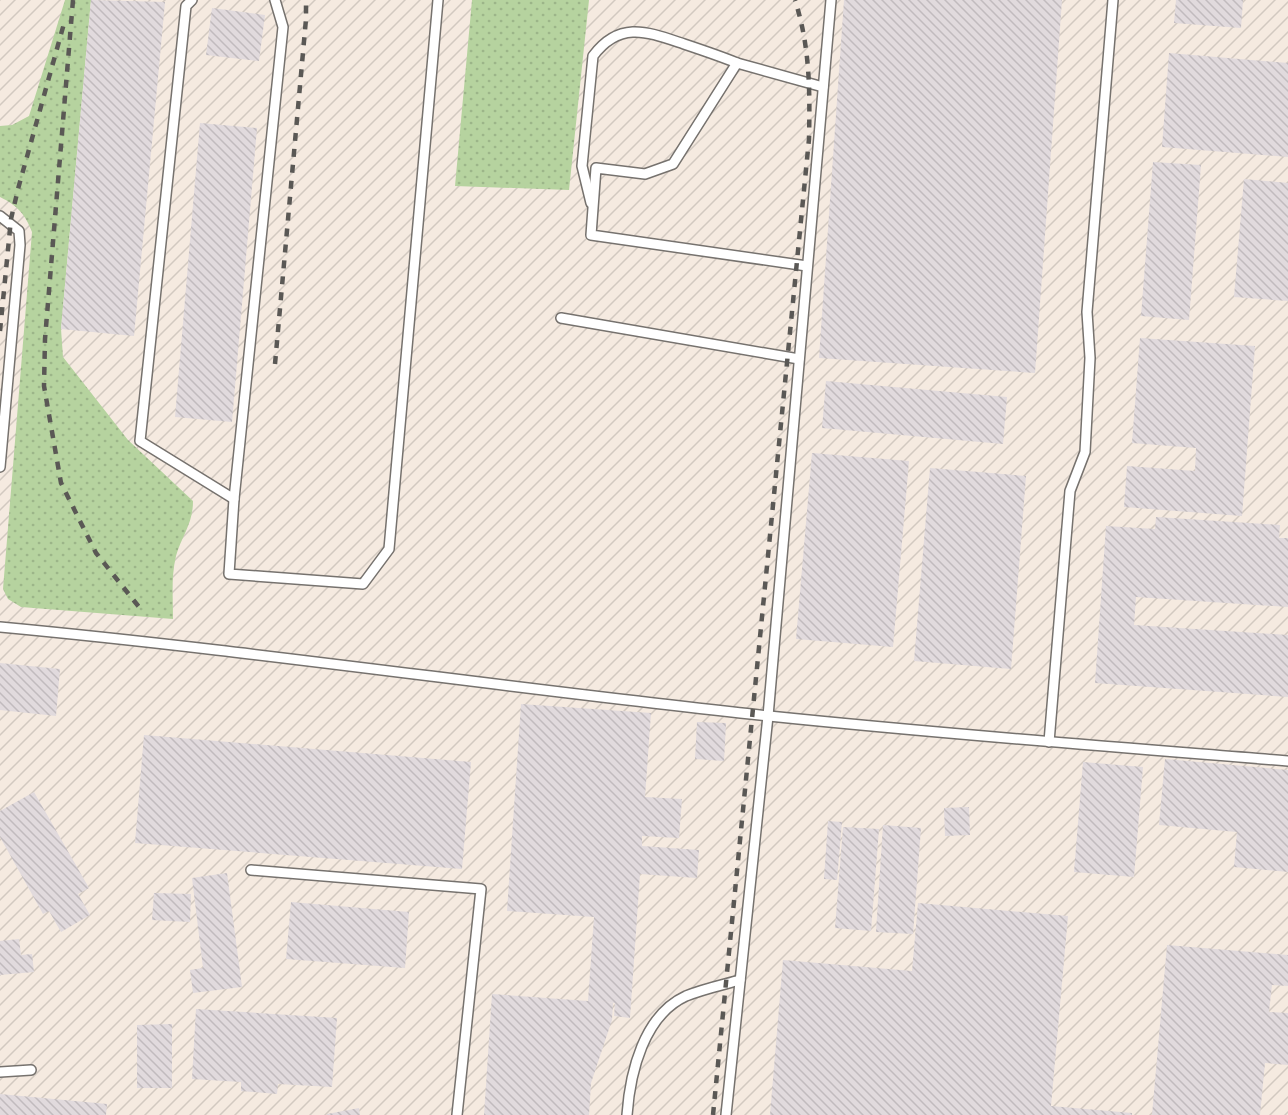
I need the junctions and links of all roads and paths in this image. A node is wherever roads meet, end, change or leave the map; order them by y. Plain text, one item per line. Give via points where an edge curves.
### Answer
1 (192, 0) edge
2 (275, 0) edge
3 (438, 0) edge
4 (831, 0) edge
5 (1113, 0) edge
6 (737, 63) junction
7 (823, 87) junction
8 (593, 213) junction
9 (0, 216) edge
10 (807, 267) junction
11 (561, 318) dead end
12 (799, 359) junction
13 (0, 467) edge
14 (234, 498) junction
15 (0, 627) edge
16 (768, 716) junction
17 (1049, 742) junction
18 (1288, 761) edge
19 (251, 870) dead end
20 (740, 980) junction
21 (32, 1070) dead end
22 (0, 1072) edge
23 (457, 1115) edge
24 (627, 1115) edge
25 (726, 1115) edge

1 - 14 lane via 186,6 140,441
2 - 14 lane via 283,27
3 - 14 lane via 389,549 363,584 228,574
4 - 7 lane
5 - 17 lane via 1088,312 1085,452 1070,491
6 - 7 lane
6 - 8 lane via 673,164 645,174 596,168
6 - 8 lane via 648,32 625,33 602,44 593,56 582,166
7 - 10 lane
8 - 10 lane via 591,235
9 - 13 lane via 19,231 20,245
10 - 12 lane
11 - 12 lane
12 - 16 lane
15 - 16 lane via 139,640
16 - 17 lane
16 - 20 lane
17 - 18 lane
19 - 23 lane via 481,889
20 - 24 lane via 685,996 658,1016 641,1047
20 - 25 lane
21 - 22 lane

